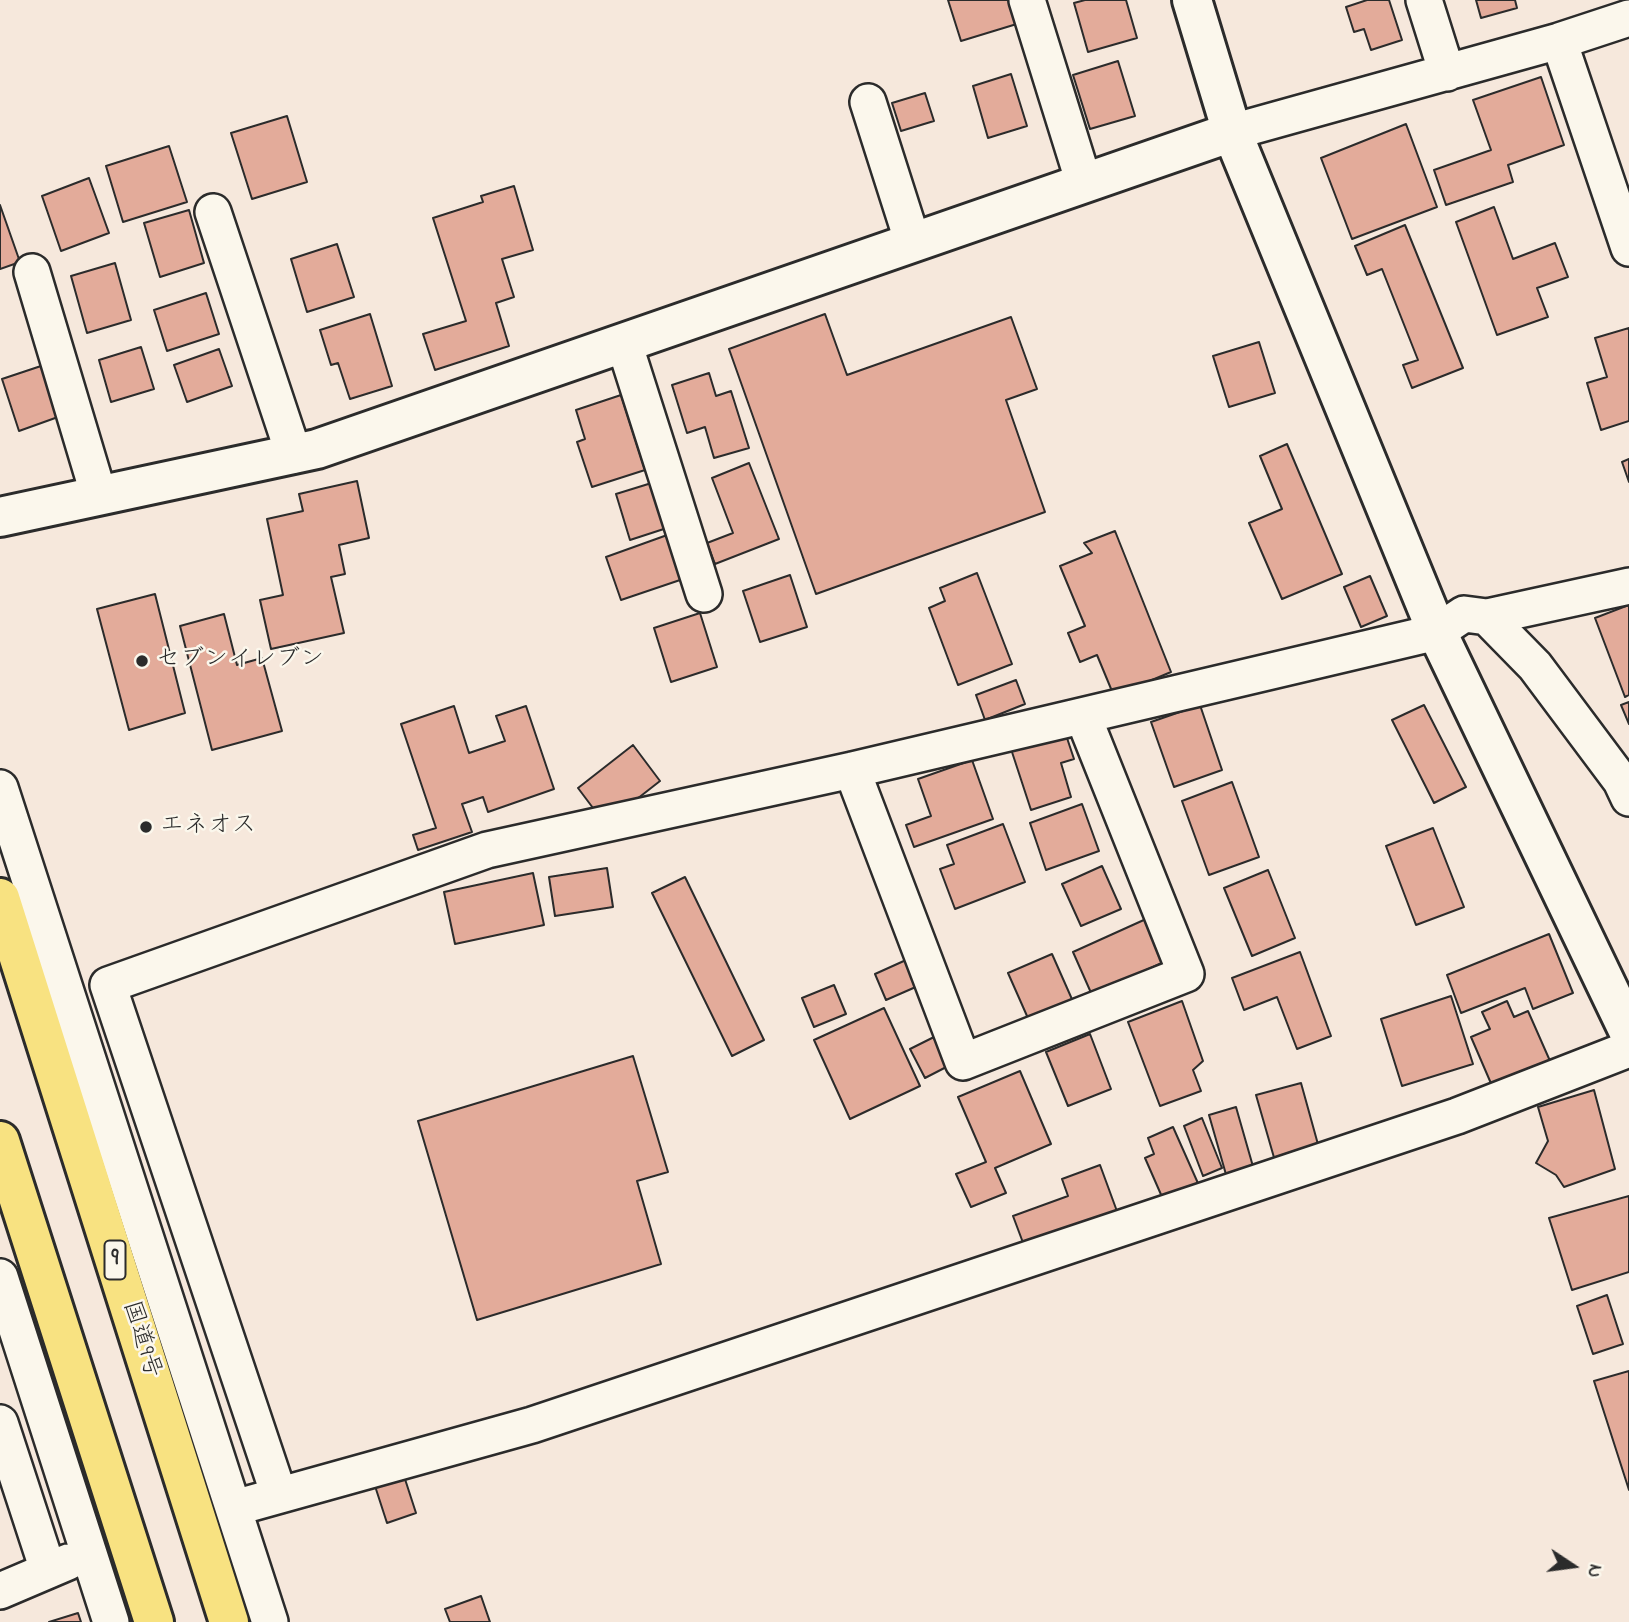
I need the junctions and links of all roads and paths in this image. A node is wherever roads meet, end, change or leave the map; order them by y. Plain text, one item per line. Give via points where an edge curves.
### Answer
1 (1027, 0) edge
2 (1192, 0) edge
3 (1424, 0) edge
4 (1629, 18) edge
5 (1559, 41) junction
6 (1447, 73) junction
7 (868, 102) dead end
8 (1232, 132) junction
9 (1084, 183) junction
10 (212, 212) dead end
11 (913, 243) junction
12 (1629, 248) edge
13 (32, 272) dead end
14 (624, 343) junction
15 (294, 454) junction
16 (99, 495) junction
17 (0, 517) edge
18 (1629, 586) edge
19 (704, 594) dead end
20 (1487, 617) junction
21 (1437, 632) junction
22 (1083, 716) junction
23 (852, 770) junction
24 (0, 791) edge
25 (1629, 798) edge
26 (0, 898) edge
27 (1629, 1032) edge
28 (1629, 1049) edge
29 (0, 1141) edge
30 (103, 1224) junction
31 (155, 1265) junction
32 (0, 1277) edge
33 (33, 1384) junction
34 (0, 1423) edge
35 (90, 1424) junction
36 (279, 1495) junction
37 (234, 1508) junction
38 (88, 1554) junction
39 (48, 1570) junction
40 (0, 1591) edge
41 (111, 1622) edge
42 (154, 1622) edge
43 (229, 1622) edge
44 (270, 1622) edge

1 - 9 street
2 - 8 street
3 - 6 street
4 - 5 street
5 - 6 street
5 - 12 street
6 - 8 street
7 - 11 street
8 - 9 street
8 - 21 street
9 - 11 street
10 - 15 street
11 - 14 street
13 - 16 street
14 - 15 street
14 - 19 street
15 - 16 street
16 - 17 street
18 - 20 street
20 - 21 street via 1464,614
20 - 25 street via 1535,666 1622,781
21 - 22 street
21 - 27 street
22 - 23 street
22 - 23 street via 1186,974 963,1062
23 - 36 street via 487,850 108,985
24 - 31 street
26 - 30 highway, 国道9号 / 9
28 - 36 street via 1457,1116 545,1420
29 - 35 highway
30 - 31 street
30 - 43 highway, 国道9号 / 9
31 - 37 street
32 - 33 street
33 - 35 street
33 - 38 street
34 - 39 street
35 - 42 highway
36 - 37 street
37 - 44 street
38 - 39 street
38 - 41 street
39 - 40 street

